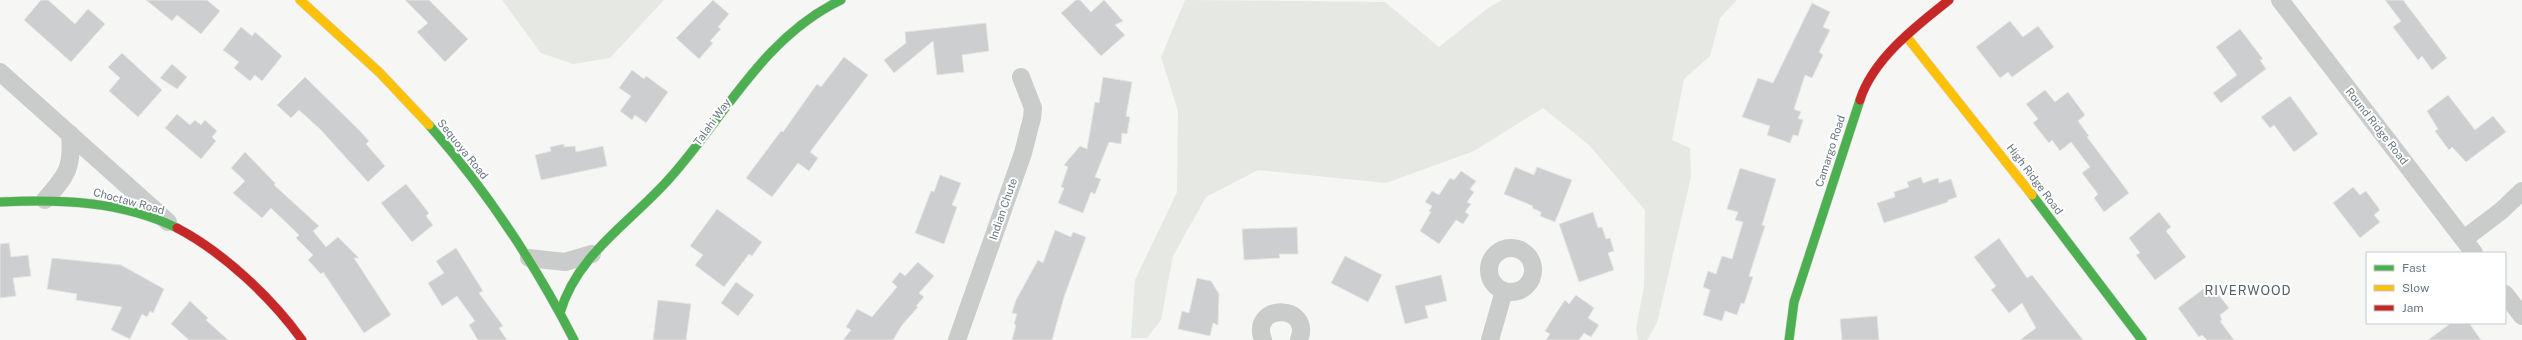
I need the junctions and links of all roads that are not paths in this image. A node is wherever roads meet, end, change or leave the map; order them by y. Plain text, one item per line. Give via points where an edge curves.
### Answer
1 (300, 0) edge
2 (841, 0) edge
3 (1949, 0) edge
4 (2280, 0) edge
5 (1906, 36) junction
6 (0, 72) edge
7 (1021, 77) dead end
8 (70, 134) junction
9 (2522, 191) edge
10 (45, 200) junction
11 (0, 202) edge
12 (172, 226) junction
13 (2469, 246) edge
14 (592, 254) junction
15 (529, 258) junction
16 (1504, 291) dead end
17 (2506, 295) edge
18 (560, 313) junction
19 (2522, 316) edge
20 (302, 340) edge
21 (574, 340) edge
22 (957, 340) edge
23 (1263, 340) edge
24 (1301, 340) edge
25 (1490, 340) edge
26 (1789, 340) edge
27 (2142, 340) edge

1 - 15 street, Sequoya Road via 349,42 432,129 481,190
2 - 14 street, Talahi Way via 795,28 769,52 738,85 670,179
3 - 5 street, Camargo Road
4 - 13 street, Round Ridge Road
5 - 26 street, Camargo Road via 1874,73 1856,108 1794,302
5 - 27 street, High Ridge Road via 1984,132
6 - 8 street
7 - 22 street, Indian Chute via 1034,108 1032,118
8 - 10 street via 72,155 65,178
8 - 12 street
9 - 13 street
10 - 11 street, Choctaw Road
10 - 12 street, Choctaw Road via 88,202 151,217
12 - 20 street, Choctaw Road via 213,251 264,293 287,318
14 - 15 street, Talahi Way via 564,262
14 - 18 street, Talahi Way via 573,279
15 - 18 street, Sequoya Road
16 - 25 street
17 - 19 street
18 - 21 street, Sequoya Road
23 - 24 street via 1260,332 1265,319 1282,311 1288,312 1298,320

